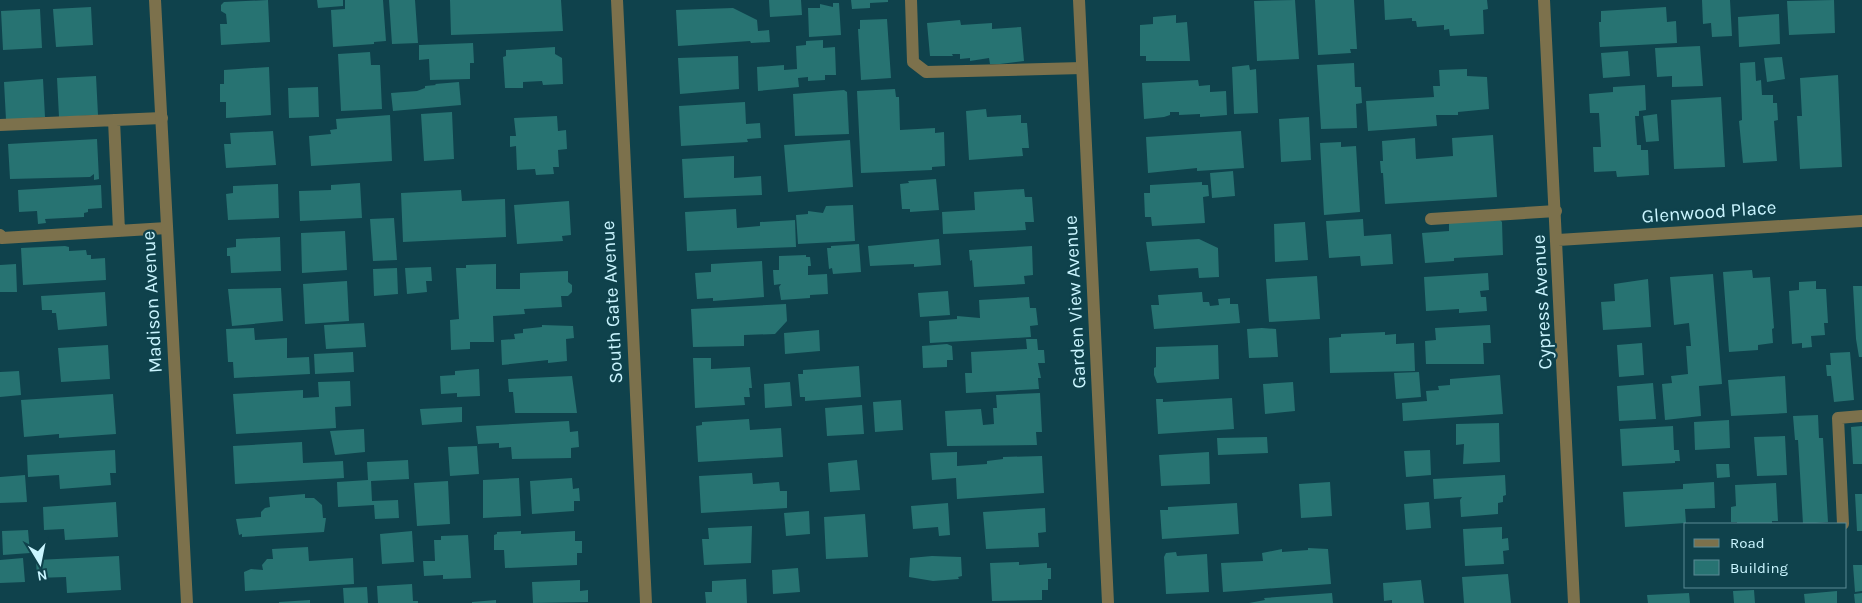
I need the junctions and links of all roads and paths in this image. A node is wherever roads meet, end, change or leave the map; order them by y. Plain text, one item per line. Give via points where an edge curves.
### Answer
1 (155, 0) edge
2 (617, 0) edge
3 (911, 0) edge
4 (1079, 0) edge
5 (1544, 0) edge
6 (1082, 68) junction
7 (162, 118) junction
8 (114, 120) junction
9 (0, 125) edge
10 (1556, 211) junction
11 (1431, 219) dead end
12 (1862, 221) edge
13 (167, 228) junction
14 (119, 231) junction
15 (0, 235) edge
16 (1558, 240) junction
17 (1862, 416) edge
18 (1843, 523) edge
19 (187, 603) edge
20 (646, 603) edge
21 (1108, 603) edge
22 (1574, 603) edge

1 - 7 street, Madison Avenue
2 - 20 street, South Gate Avenue
3 - 6 street via 913,62 926,72
4 - 6 street, Garden View Avenue
5 - 10 street, Cypress Avenue
6 - 21 street, Garden View Avenue
7 - 8 street
7 - 13 street, Madison Avenue
8 - 9 street
8 - 14 street
10 - 11 street
10 - 16 street, Cypress Avenue
12 - 16 street, Glenwood Place
13 - 14 street
13 - 19 street, Madison Avenue
14 - 15 street via 2,238
16 - 22 street, Cypress Avenue
17 - 18 street via 1838,418

